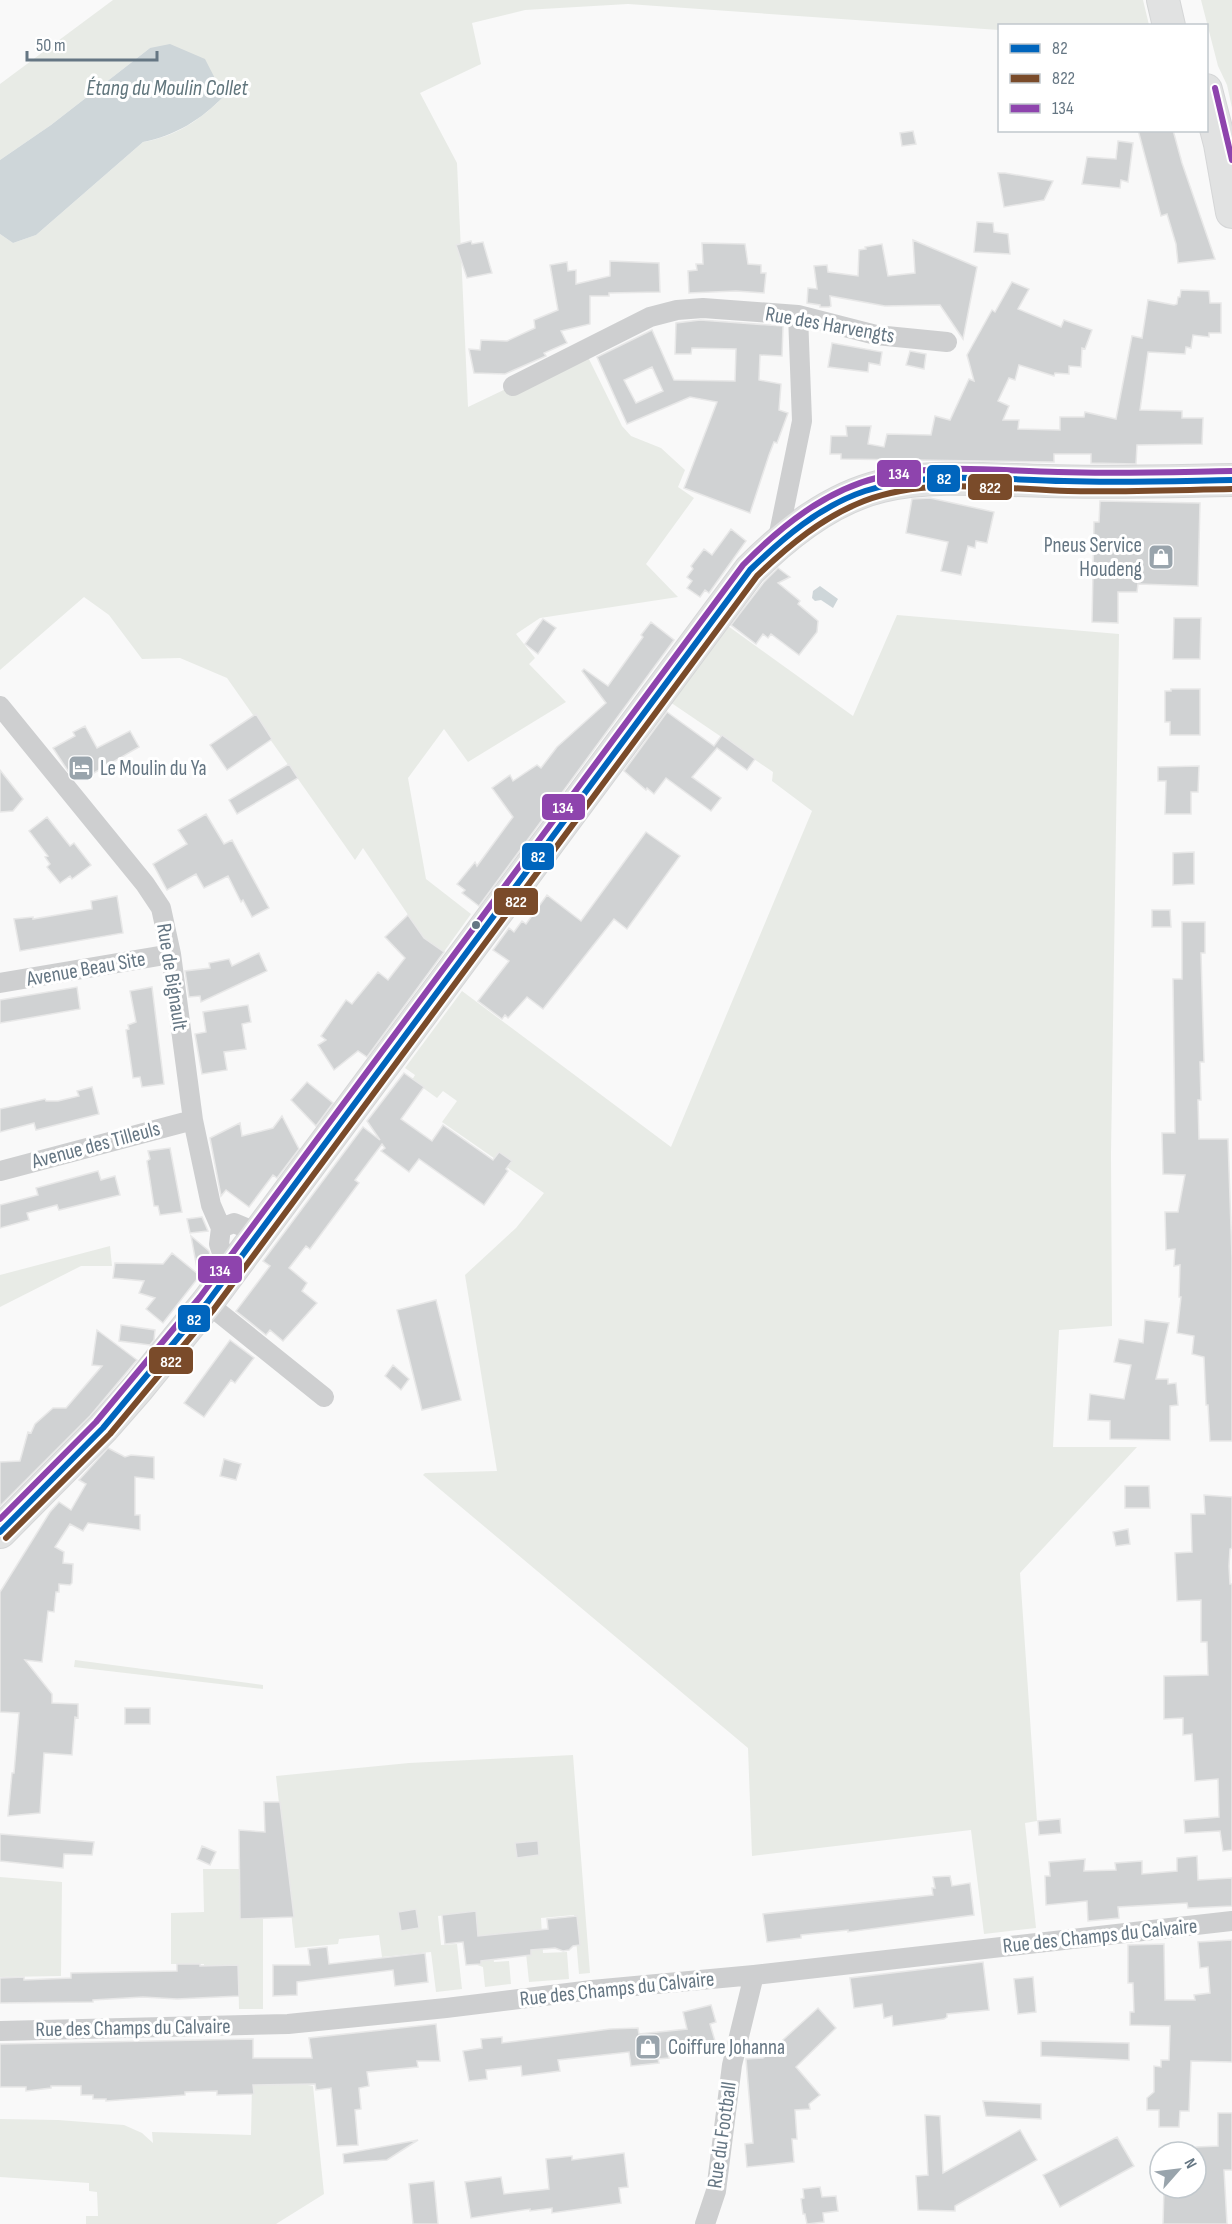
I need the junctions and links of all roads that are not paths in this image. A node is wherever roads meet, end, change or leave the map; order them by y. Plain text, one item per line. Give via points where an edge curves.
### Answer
1 (1162, 0) edge
2 (1184, 0) edge
3 (1168, 24) edge
4 (1190, 24) edge
5 (1208, 98) edge
6 (1198, 132) edge
7 (1232, 214) edge
8 (798, 315) junction
9 (947, 342) dead end
10 (513, 386) dead end
11 (1232, 480) edge
12 (777, 543) junction
13 (0, 706) edge
14 (171, 954) junction
15 (0, 983) edge
16 (193, 1120) junction
17 (0, 1171) edge
18 (221, 1228) junction
19 (255, 1238) junction
20 (233, 1268) junction
21 (207, 1303) junction
22 (324, 1397) dead end
23 (0, 1532) edge
24 (1232, 1921) edge
25 (754, 1975) junction
26 (0, 2031) edge
27 (705, 2224) edge

1 - 3 main road
2 - 4 main road
5 - 7 main road
6 - 7 main road
8 - 9 street, Rue des Harvengts via 876,335
8 - 10 street, Rue des Harvengts via 703,308 677,310 650,317
8 - 12 street via 802,421
11 - 12 main road via 1103,483 949,479 883,485 840,502
12 - 19 main road via 750,570
13 - 14 street, Rue de Bignault via 146,884 161,908
14 - 15 street, Avenue Beau Site
14 - 16 street, Rue de Bignault
16 - 17 street, Avenue des Tilleuls
16 - 18 street, Rue de Bignault via 211,1205
18 - 19 street via 234,1223
18 - 20 street, Rue de Bignault via 219,1244
19 - 20 main road
20 - 21 main road
21 - 22 street
21 - 23 main road via 103,1428
24 - 25 street, Rue des Champs du Calvaire
25 - 26 street, Rue des Champs du Calvaire via 288,2024
25 - 27 street, Rue du Football via 732,2065 716,2191

